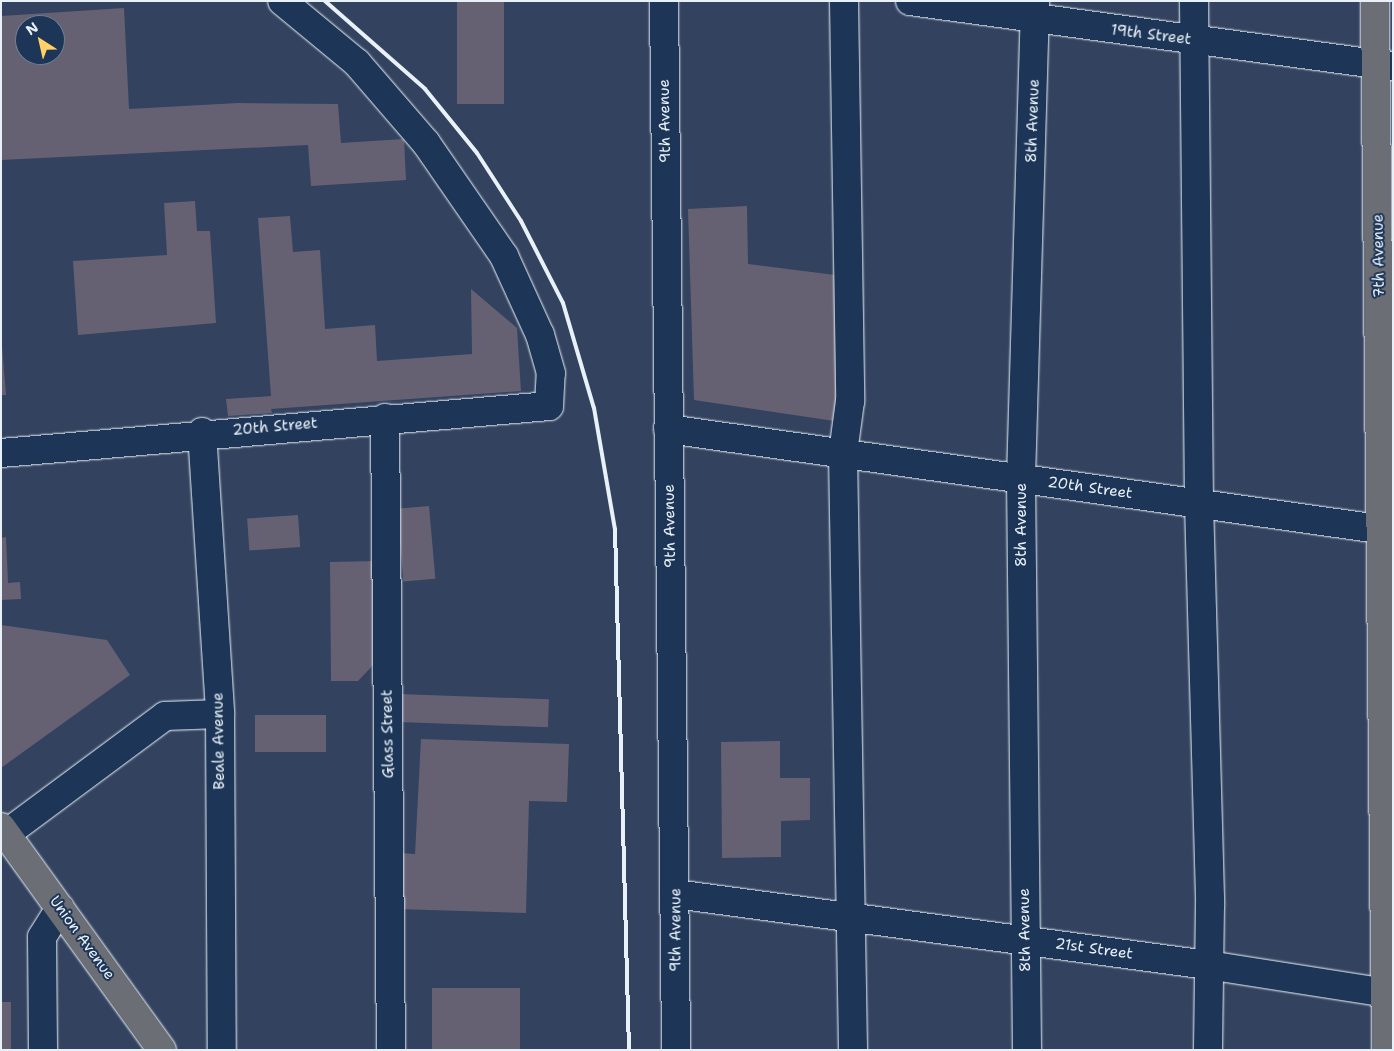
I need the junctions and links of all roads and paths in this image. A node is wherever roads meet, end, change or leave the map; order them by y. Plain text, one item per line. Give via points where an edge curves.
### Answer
1 (282, 1) edge
2 (664, 1) edge
3 (844, 1) edge
4 (910, 1) edge
5 (1194, 1) edge
6 (1375, 1) edge
7 (1036, 11) edge
8 (1194, 40) junction
9 (1384, 65) edge
10 (385, 418) junction
11 (668, 429) junction
12 (202, 432) junction
13 (1, 453) edge
14 (843, 453) junction
15 (1021, 478) junction
16 (1199, 504) junction
17 (1388, 530) edge
18 (220, 714) junction
19 (4, 830) edge
20 (676, 894) junction
21 (60, 908) junction
22 (853, 917) junction
23 (1025, 940) junction
24 (1208, 965) junction
25 (1389, 994) edge
26 (43, 1050) edge
27 (162, 1050) edge
28 (222, 1050) edge
29 (390, 1050) edge
30 (676, 1050) edge
31 (853, 1050) edge
32 (1027, 1050) edge
33 (1208, 1050) edge
34 (1386, 1050) edge

1 - 10 street, 20th Street via 363,70 426,143 504,256 540,335 551,373 549,406
2 - 11 street, 9th Avenue
3 - 14 street via 850,401
4 - 7 street, 19th Street
5 - 8 street
6 - 9 main road, 7th Avenue
7 - 8 street, 19th Street
7 - 15 street, 8th Avenue
8 - 9 street, 19th Street
8 - 16 street
9 - 17 main road, 7th Avenue
10 - 12 street, 20th Street
10 - 29 street, Glass Street
11 - 14 street, 20th Street
11 - 20 street, 9th Avenue
12 - 13 street, 20th Street
12 - 18 street, Beale Avenue
14 - 15 street, 20th Street
14 - 22 street
15 - 16 street, 20th Street
15 - 23 street, 8th Avenue
16 - 17 street, 20th Street
16 - 24 street via 1210,905
17 - 25 main road, 7th Avenue
18 - 19 street via 165,716
18 - 28 street, Beale Avenue
19 - 21 main road, Union Avenue
20 - 22 street, 21st Street
20 - 30 street, 9th Avenue
21 - 26 street via 42,937
21 - 27 main road, Union Avenue
22 - 23 street, 21st Street
22 - 31 street
23 - 24 street, 21st Street
23 - 32 street, 8th Avenue
24 - 25 street, 21st Street
24 - 33 street
25 - 34 main road, 7th Avenue

